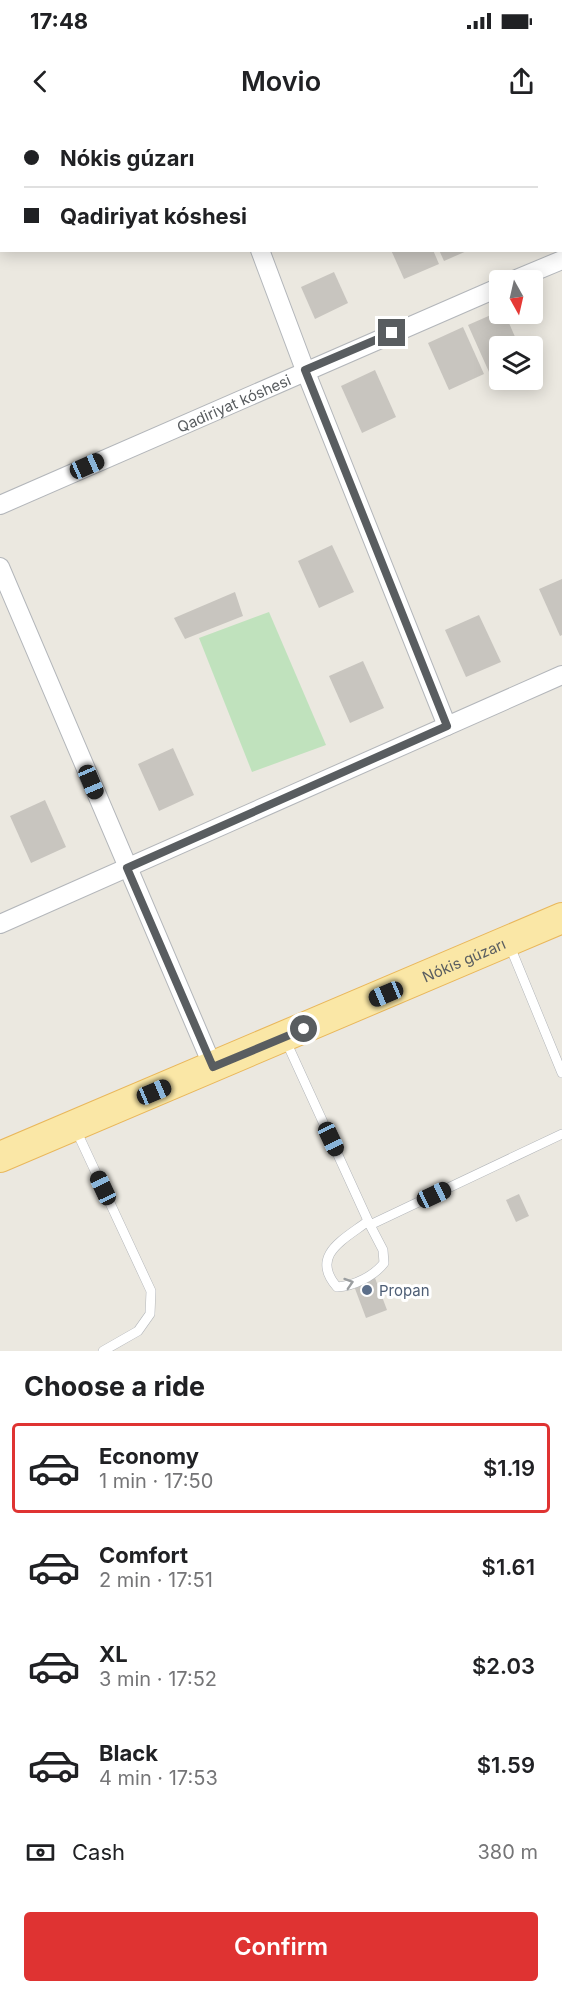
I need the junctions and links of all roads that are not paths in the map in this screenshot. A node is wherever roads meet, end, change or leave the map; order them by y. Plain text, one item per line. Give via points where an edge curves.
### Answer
1 (261, 252) edge
2 (562, 260) edge
3 (538, 270) edge
4 (489, 292) edge
5 (305, 370) junction
6 (0, 505) edge
7 (0, 567) edge
8 (562, 675) edge
9 (447, 726) junction
10 (127, 868) junction
11 (562, 918) edge
12 (0, 924) edge
13 (508, 942) junction
14 (284, 1038) junction
15 (213, 1067) junction
16 (562, 1073) edge
17 (74, 1126) junction
18 (562, 1134) edge
19 (0, 1157) edge
20 (369, 1223) junction
21 (103, 1351) edge

1 - 5 street
2 - 3 street
4 - 5 street, Qadiriyat kóshesi
5 - 6 street, Qadiriyat kóshesi
5 - 9 street
7 - 10 street
8 - 9 street
9 - 10 street
10 - 12 street
10 - 15 street
11 - 13 main road, Nókis gúzarı
13 - 14 main road, Nókis gúzarı
13 - 16 lane
14 - 15 main road, Nókis gúzarı
14 - 20 lane
15 - 17 main road, Nókis gúzarı
17 - 19 main road, Nókis gúzarı
17 - 21 lane via 151,1291 150,1314 138,1331
18 - 20 lane
20 -> 20 lane via 334,1247 327,1257 327,1270 337,1287 377,1272 384,1263

